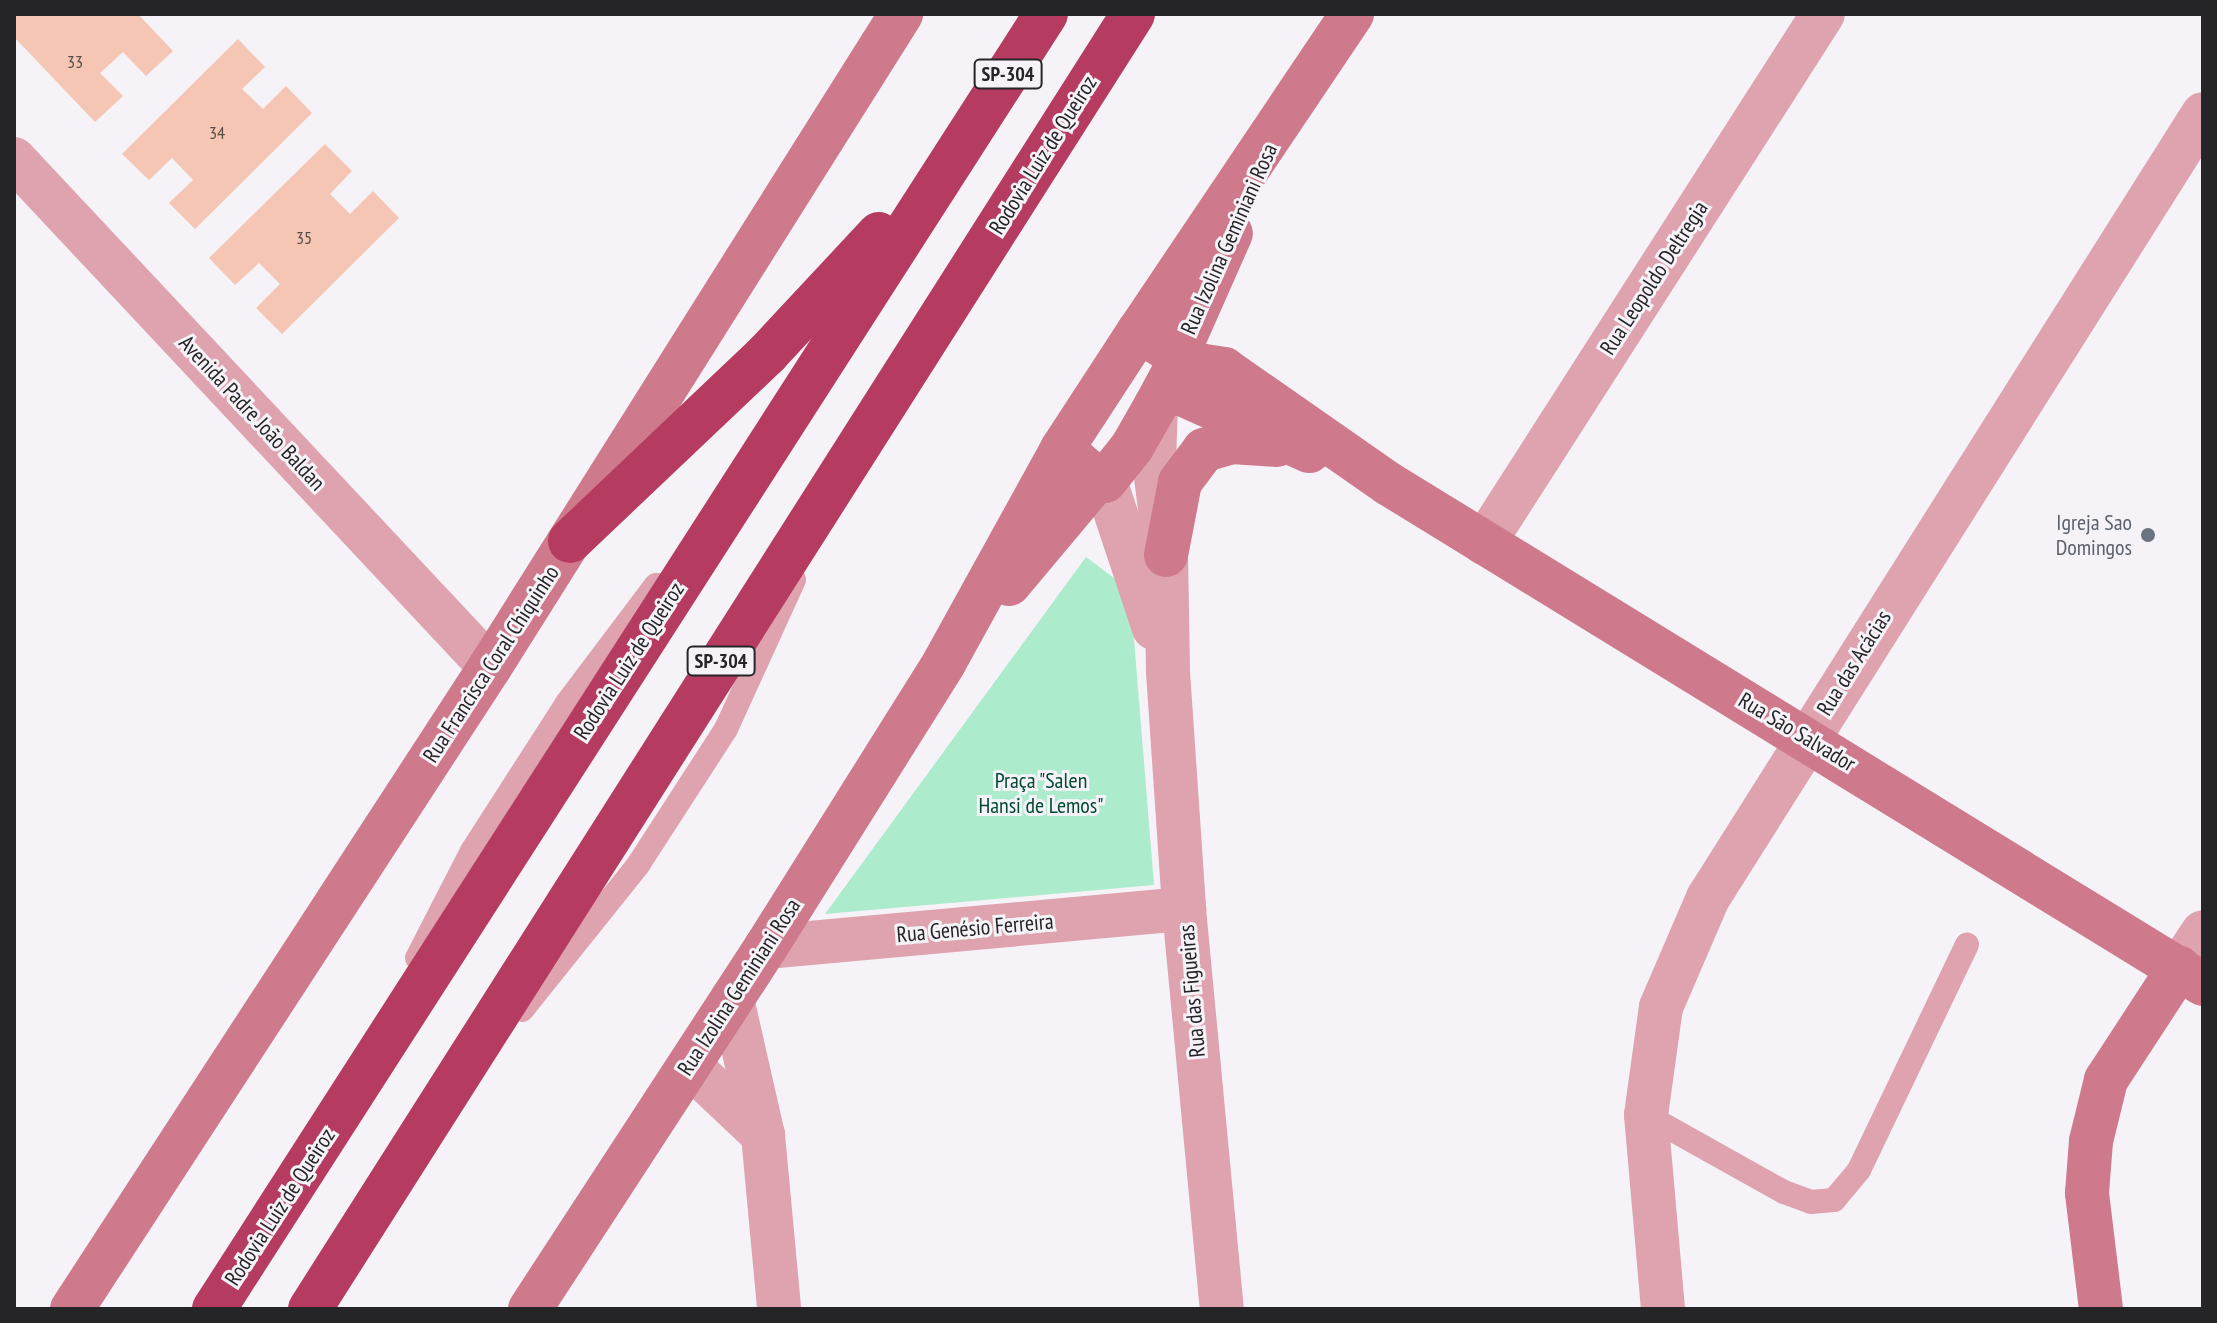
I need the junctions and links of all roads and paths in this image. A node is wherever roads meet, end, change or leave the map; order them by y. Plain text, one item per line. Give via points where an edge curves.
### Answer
1 (901, 14) edge
2 (1046, 14) edge
3 (1133, 14) edge
4 (1352, 14) edge
5 (1823, 14) edge
6 (2203, 114) edge
7 (1282, 122) junction
8 (970, 135) junction
9 (14, 159) edge
10 (1139, 331) junction
11 (1169, 377) junction
12 (1062, 449) junction
13 (1304, 449) junction
14 (1101, 480) junction
15 (1389, 484) junction
16 (570, 541) junction
17 (1484, 543) junction
18 (1166, 555) junction
19 (944, 663) junction
20 (490, 667) junction
21 (1168, 672) junction
22 (1806, 738) junction
23 (1184, 909) junction
24 (2203, 932) edge
25 (1967, 945) dead end
26 (766, 947) junction
27 (2191, 976) edge
28 (732, 999) junction
29 (689, 1065) junction
30 (1646, 1115) junction
31 (763, 1135) junction
32 (72, 1309) edge
33 (214, 1309) edge
34 (310, 1309) edge
35 (530, 1309) edge
36 (779, 1309) edge
37 (1222, 1309) edge
38 (1663, 1309) edge
39 (2101, 1309) edge

1 - 16 street, Rua Francisca Coral Chiquinho
2 - 8 highway, Rodovia Luiz de Queiroz / SP-304
3 - 34 highway, Rodovia Luiz de Queiroz / SP-304
4 - 7 street, Rua Izolina Geminiani Rosa
5 - 17 street, Rua Leopoldo Deltregia
6 - 22 street, Rua das Acácias
7 - 10 street, Rua Izolina Geminiani Rosa
7 - 11 street, Rua Izolina Geminiani Rosa
8 - 16 highway via 767,354
8 - 33 highway, Rodovia Luiz de Queiroz / SP-304
9 - 20 street, Avenida Padre João Baldan
10 - 11 street
10 - 12 street, Rua Izolina Geminiani Rosa
11 - 13 street, Rua São Salvador
11 - 14 street, Rua Izolina Geminiani Rosa via 1132,447
11 - 15 street, Rua São Salvador via 1224,369
11 - 18 street, Rua das Figueiras via 1154,462
12 - 14 street
12 - 19 street, Rua Izolina Geminiani Rosa
13 - 15 street, Rua São Salvador
13 - 18 street via 1245,441 1204,450 1180,482
14 - 19 street, Rua Izolina Geminiani Rosa
14 - 21 street, Rua das Figueiras
15 - 17 street, Rua São Salvador
16 - 20 street, Rua Francisca Coral Chiquinho
17 - 22 street, Rua São Salvador
18 - 21 street, Rua das Figueiras
19 - 26 street, Rua Izolina Geminiani Rosa
20 - 32 street, Rua Francisca Coral Chiquinho
21 - 23 street, Rua das Figueiras
22 - 27 street, Rua São Salvador
22 - 30 street, Rua das Acácias via 1708,898 1661,1007
23 - 26 street, Rua Genésio Ferreira
23 - 37 street, Rua das Figueiras
24 - 27 street
25 - 30 lane via 1859,1170 1834,1200 1811,1202 1784,1192
26 - 28 street, Rua Izolina Geminiani Rosa
27 - 39 street via 2106,1080 2091,1141 2087,1193
28 - 29 street, Rua Izolina Geminiani Rosa
28 - 31 street
29 - 31 street
29 - 35 street, Rua Izolina Geminiani Rosa
30 - 38 street, Rua das Acácias
31 - 36 street

